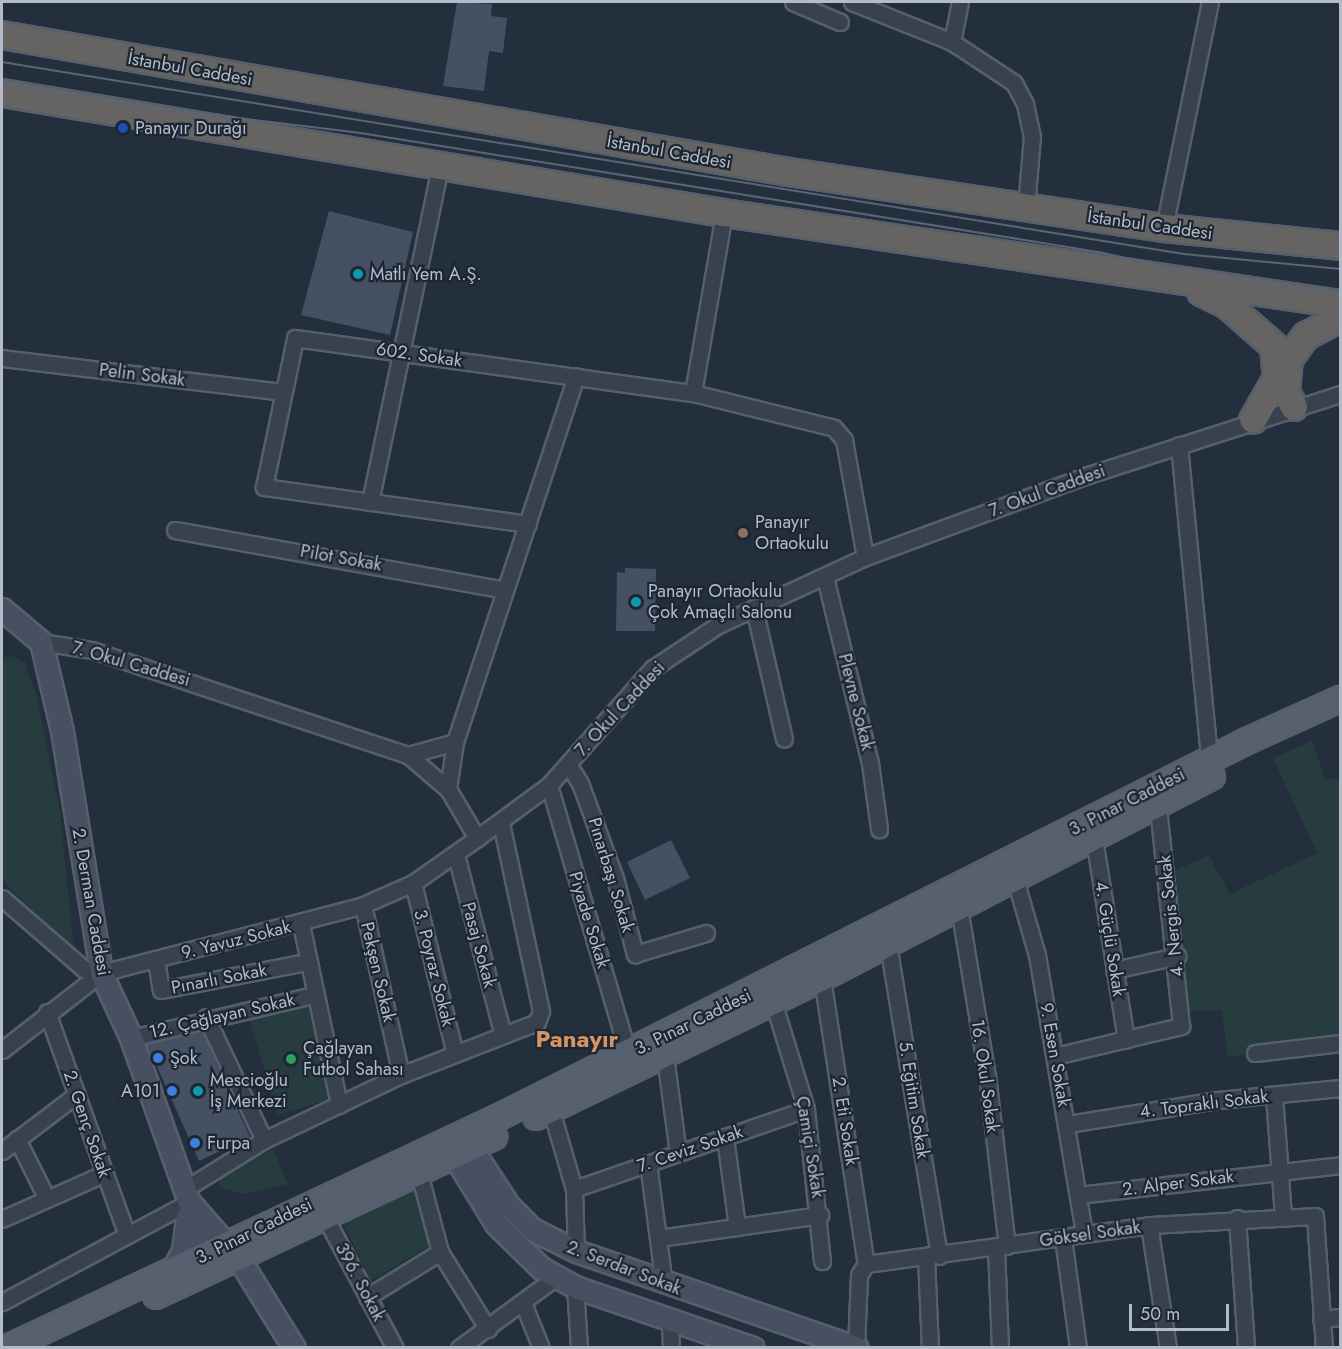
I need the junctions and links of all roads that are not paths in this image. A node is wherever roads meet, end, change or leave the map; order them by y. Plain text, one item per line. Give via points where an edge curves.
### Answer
1 (793, 2) edge
2 (852, 2) edge
3 (960, 2) edge
4 (1210, 2) edge
5 (886, 8) edge
6 (840, 22) dead end
7 (2, 35) edge
8 (952, 42) junction
9 (2, 93) edge
10 (440, 166) junction
11 (1026, 207) junction
12 (724, 213) junction
13 (1164, 228) junction
14 (1341, 246) edge
15 (1176, 280) junction
16 (1341, 304) edge
17 (1341, 318) edge
18 (402, 353) junction
19 (2, 358) edge
20 (576, 376) junction
21 (283, 392) junction
22 (693, 393) junction
23 (1341, 394) edge
24 (1277, 408) junction
25 (1179, 445) junction
26 (370, 502) junction
27 (528, 524) junction
28 (175, 530) dead end
29 (865, 557) junction
30 (825, 577) junction
31 (505, 591) junction
32 (754, 608) junction
33 (2, 609) edge
34 (41, 642) junction
35 (1341, 699) edge
36 (1341, 712) edge
37 (784, 739) dead end
38 (454, 742) junction
39 (408, 755) junction
40 (568, 764) junction
41 (1210, 769) junction
42 (549, 785) junction
43 (448, 789) junction
44 (1158, 806) junction
45 (501, 822) junction
46 (879, 829) dead end
47 (477, 838) junction
48 (1094, 838) junction
49 (456, 855) junction
50 (1015, 879) junction
51 (413, 883) junction
52 (363, 905) junction
53 (4, 907) edge
54 (959, 907) junction
55 (301, 924) junction
56 (706, 933) dead end
57 (888, 944) junction
58 (1177, 956) junction
59 (156, 960) junction
60 (308, 962) junction
61 (1114, 970) junction
62 (101, 972) junction
63 (822, 978) junction
64 (313, 995) junction
65 (773, 1001) junction
66 (47, 1012) junction
67 (206, 1017) junction
68 (503, 1035) junction
69 (130, 1038) junction
70 (1126, 1039) junction
71 (1341, 1043) edge
72 (2, 1050) edge
73 (1255, 1053) dead end
74 (455, 1054) junction
75 (628, 1054) junction
76 (665, 1056) junction
77 (1056, 1056) junction
78 (401, 1075) junction
79 (1341, 1088) edge
80 (77, 1094) junction
81 (1274, 1096) junction
82 (339, 1104) junction
83 (806, 1109) junction
84 (551, 1110) junction
85 (501, 1116) junction
86 (1068, 1124) junction
87 (725, 1137) junction
88 (17, 1139) junction
89 (264, 1140) junction
90 (428, 1149) junction
91 (460, 1150) junction
92 (2, 1151) edge
93 (678, 1153) junction
94 (648, 1163) junction
95 (1341, 1165) edge
96 (1278, 1172) junction
97 (419, 1173) junction
98 (104, 1174) junction
99 (574, 1189) junction
100 (1078, 1196) junction
101 (47, 1198) junction
102 (187, 1204) junction
103 (820, 1215) junction
104 (1283, 1216) junction
105 (325, 1217) junction
106 (1237, 1218) junction
107 (2, 1219) edge
108 (1149, 1225) junction
109 (737, 1227) junction
110 (246, 1234) junction
111 (1084, 1234) junction
112 (127, 1235) junction
113 (659, 1238) junction
114 (1063, 1238) junction
115 (1002, 1247) junction
116 (576, 1251) junction
117 (440, 1252) junction
118 (223, 1256) junction
119 (932, 1257) junction
120 (822, 1261) dead end
121 (866, 1264) junction
122 (182, 1276) junction
123 (565, 1282) junction
124 (664, 1284) junction
125 (367, 1296) junction
126 (2, 1302) edge
127 (523, 1304) junction
128 (1341, 1317) edge
129 (670, 1319) junction
130 (1321, 1319) junction
131 (488, 1329) junction
132 (719, 1341) edge
133 (7, 1347) edge
134 (42, 1347) edge
135 (294, 1347) edge
136 (396, 1347) edge
137 (459, 1347) edge
138 (541, 1347) edge
139 (579, 1347) edge
140 (671, 1347) edge
141 (753, 1347) edge
142 (856, 1347) edge
143 (930, 1347) edge
144 (1000, 1347) edge
145 (1078, 1347) edge
146 (1168, 1347) edge
147 (1246, 1347) edge
148 (1324, 1347) edge

1 - 6 street
2 - 5 street
3 - 8 street
4 - 13 street
5 - 8 street
7 - 11 highway, İstanbul Caddesi via 789,172
8 - 11 street via 1014,83 1025,104 1032,136
9 - 10 highway
10 - 12 highway
10 - 18 street
11 - 13 highway, İstanbul Caddesi
12 - 15 highway
12 - 22 street
13 - 14 highway, İstanbul Caddesi
15 - 16 highway
15 - 24 highway via 1227,304 1274,346
17 - 24 highway via 1312,331 1296,346
18 - 20 street, 602. Sokak
18 - 21 street, 602. Sokak via 295,338
18 - 26 street
19 - 21 street, Pelin Sokak
20 - 22 street, 602. Sokak
20 - 27 street
21 - 26 street, 602. Sokak via 264,487
22 - 29 street, 602. Sokak via 834,428 844,440
23 - 24 street, 7. Okul Caddesi
24 - 25 street, 7. Okul Caddesi
25 - 29 street, 7. Okul Caddesi
25 - 41 street
26 - 27 street
27 - 31 street
28 - 31 street, Pilot Sokak
29 - 30 street, 7. Okul Caddesi
30 - 32 street, 7. Okul Caddesi
30 - 46 street, Plevne Sokak via 870,763
31 - 38 street
32 - 37 street
32 - 40 street, 7. Okul Caddesi via 718,625 653,668
33 - 34 main road
34 - 39 street, 7. Okul Caddesi via 92,650
34 - 62 main road, 2. Derman Caddesi via 62,731
35 - 41 main road, 3. Pınar Caddesi
36 - 41 main road, 3. Pınar Caddesi
38 - 39 street
38 - 43 street
39 - 43 street, 7. Okul Caddesi
40 - 42 street, 7. Okul Caddesi
40 - 56 street, Pınarbaşı Sokak via 580,783 605,848 635,954
41 - 44 main road, 3. Pınar Caddesi
41 - 75 main road, 3. Pınar Caddesi
42 - 45 street, 7. Okul Caddesi
42 - 75 street, Piyade Sokak
43 - 47 street, 7. Okul Caddesi
44 - 48 main road, 3. Pınar Caddesi
44 - 58 street, 4. Nergis Sokak
45 - 47 street, 7. Okul Caddesi
45 - 68 street via 541,1011 537,1022
47 - 49 street, 9. Yavuz Sokak
48 - 50 main road, 3. Pınar Caddesi
48 - 61 street, 4. Güçlü Sokak
49 - 51 street, 9. Yavuz Sokak
49 - 68 street, Pasaj Sokak
50 - 54 main road, 3. Pınar Caddesi
50 - 77 street, 9. Esen Sokak via 1037,955
51 - 52 street, 9. Yavuz Sokak
51 - 74 street, 3. Poyraz Sokak
52 - 55 street, 9. Yavuz Sokak
52 - 78 street, Pekşen Sokak
53 - 62 street via 84,969
54 - 57 main road, 3. Pınar Caddesi
54 - 115 street, 16. Okul Sokak via 988,1083
55 - 59 street, 9. Yavuz Sokak
55 - 60 street
57 - 63 main road, 3. Pınar Caddesi
57 - 119 street, 5. Eğitim Sokak
58 - 61 street
58 - 70 street, 4. Nergis Sokak via 1181,1026
59 - 60 street, Pınarlı Sokak via 161,990
59 - 62 street, 9. Yavuz Sokak
60 - 64 street
61 - 70 street, 4. Güçlü Sokak
62 - 66 street, 9. Yavuz Sokak
62 - 69 main road, 2. Derman Caddesi
63 - 65 main road, 3. Pınar Caddesi
63 - 121 street, 2. Eti Sokak
64 - 67 street, 12. Çağlayan Sokak
64 - 82 street
65 - 76 main road, 3. Pınar Caddesi
65 - 83 street, Çamiçi Sokak
66 - 72 street, 9. Yavuz Sokak
66 - 80 street, 2. Genç Sokak
67 - 69 street, 12. Çağlayan Sokak
67 - 89 street
68 - 74 street
69 - 102 main road, 2. Derman Caddesi
70 - 77 street
71 - 73 street
74 - 78 street
75 - 85 main road, 3. Pınar Caddesi
76 - 84 main road, 3. Pınar Caddesi
76 - 93 street
77 - 86 street, 9. Esen Sokak
78 - 82 street
79 - 81 street, 4. Topraklı Sokak
80 - 88 street
80 - 98 street, 2. Genç Sokak
81 - 86 street, 4. Topraklı Sokak
81 - 96 street
82 - 89 street
83 - 87 street, 7. Ceviz Sokak
83 - 103 street, Çamiçi Sokak
84 - 91 main road, 3. Pınar Caddesi
84 - 99 street
85 - 90 main road, 3. Pınar Caddesi
85 - 91 main road
86 - 100 street, 9. Esen Sokak
87 - 93 street, 7. Ceviz Sokak
87 - 109 street
88 - 92 street
88 - 101 street
89 - 102 street
90 - 91 main road
90 - 110 main road, 3. Pınar Caddesi
91 - 97 main road, 3. Pınar Caddesi
91 - 116 main road, 2. Serdar Sokak via 532,1229
91 - 123 main road, 2. Serdar Sokak via 496,1224
93 - 94 street, 7. Ceviz Sokak
94 - 99 street, 7. Ceviz Sokak
94 - 113 street
95 - 96 street, 2. Alper Sokak
96 - 100 street, 2. Alper Sokak
96 - 104 street
97 - 105 main road, 3. Pınar Caddesi
97 - 117 street
98 - 101 street
98 - 112 street, 2. Genç Sokak
99 - 116 street
100 - 111 street, 9. Esen Sokak
101 - 107 street
102 - 110 main road via 226,1229
102 - 112 street
102 - 118 main road
102 - 122 main road
103 - 109 street
103 - 120 street, Çamiçi Sokak
104 - 106 street, Göksel Sokak
104 - 130 street, Göksel Sokak via 1315,1216
105 - 118 main road, 3. Pınar Caddesi
105 - 125 street, 396. Sokak
106 - 108 street, Göksel Sokak
106 - 147 street
108 - 111 street, Göksel Sokak
108 - 146 street
109 - 113 street
110 - 118 main road, 3. Pınar Caddesi
111 - 114 street, Göksel Sokak
112 - 126 street
113 - 124 street
114 - 115 street, Göksel Sokak
114 - 145 street
115 - 119 street, Göksel Sokak
115 - 144 street, 16. Okul Sokak
116 - 124 main road, 2. Serdar Sokak
117 - 125 street
117 - 131 street
118 - 122 main road, 3. Pınar Caddesi
118 - 135 main road via 260,1295
119 - 121 street, Göksel Sokak
119 - 143 street, 5. Eğitim Sokak
121 - 142 street via 859,1275
122 - 133 main road, 3. Pınar Caddesi
122 - 134 main road, 3. Pınar Caddesi
123 - 127 street
123 - 129 main road, 2. Serdar Sokak
123 - 139 street
124 - 142 main road, 2. Serdar Sokak
125 - 136 street, 396. Sokak
127 - 131 street
127 - 138 street
128 - 130 street
129 - 132 main road, 2. Serdar Sokak
129 - 140 street
130 - 148 street
131 - 137 street
132 - 141 main road, 2. Serdar Sokak

